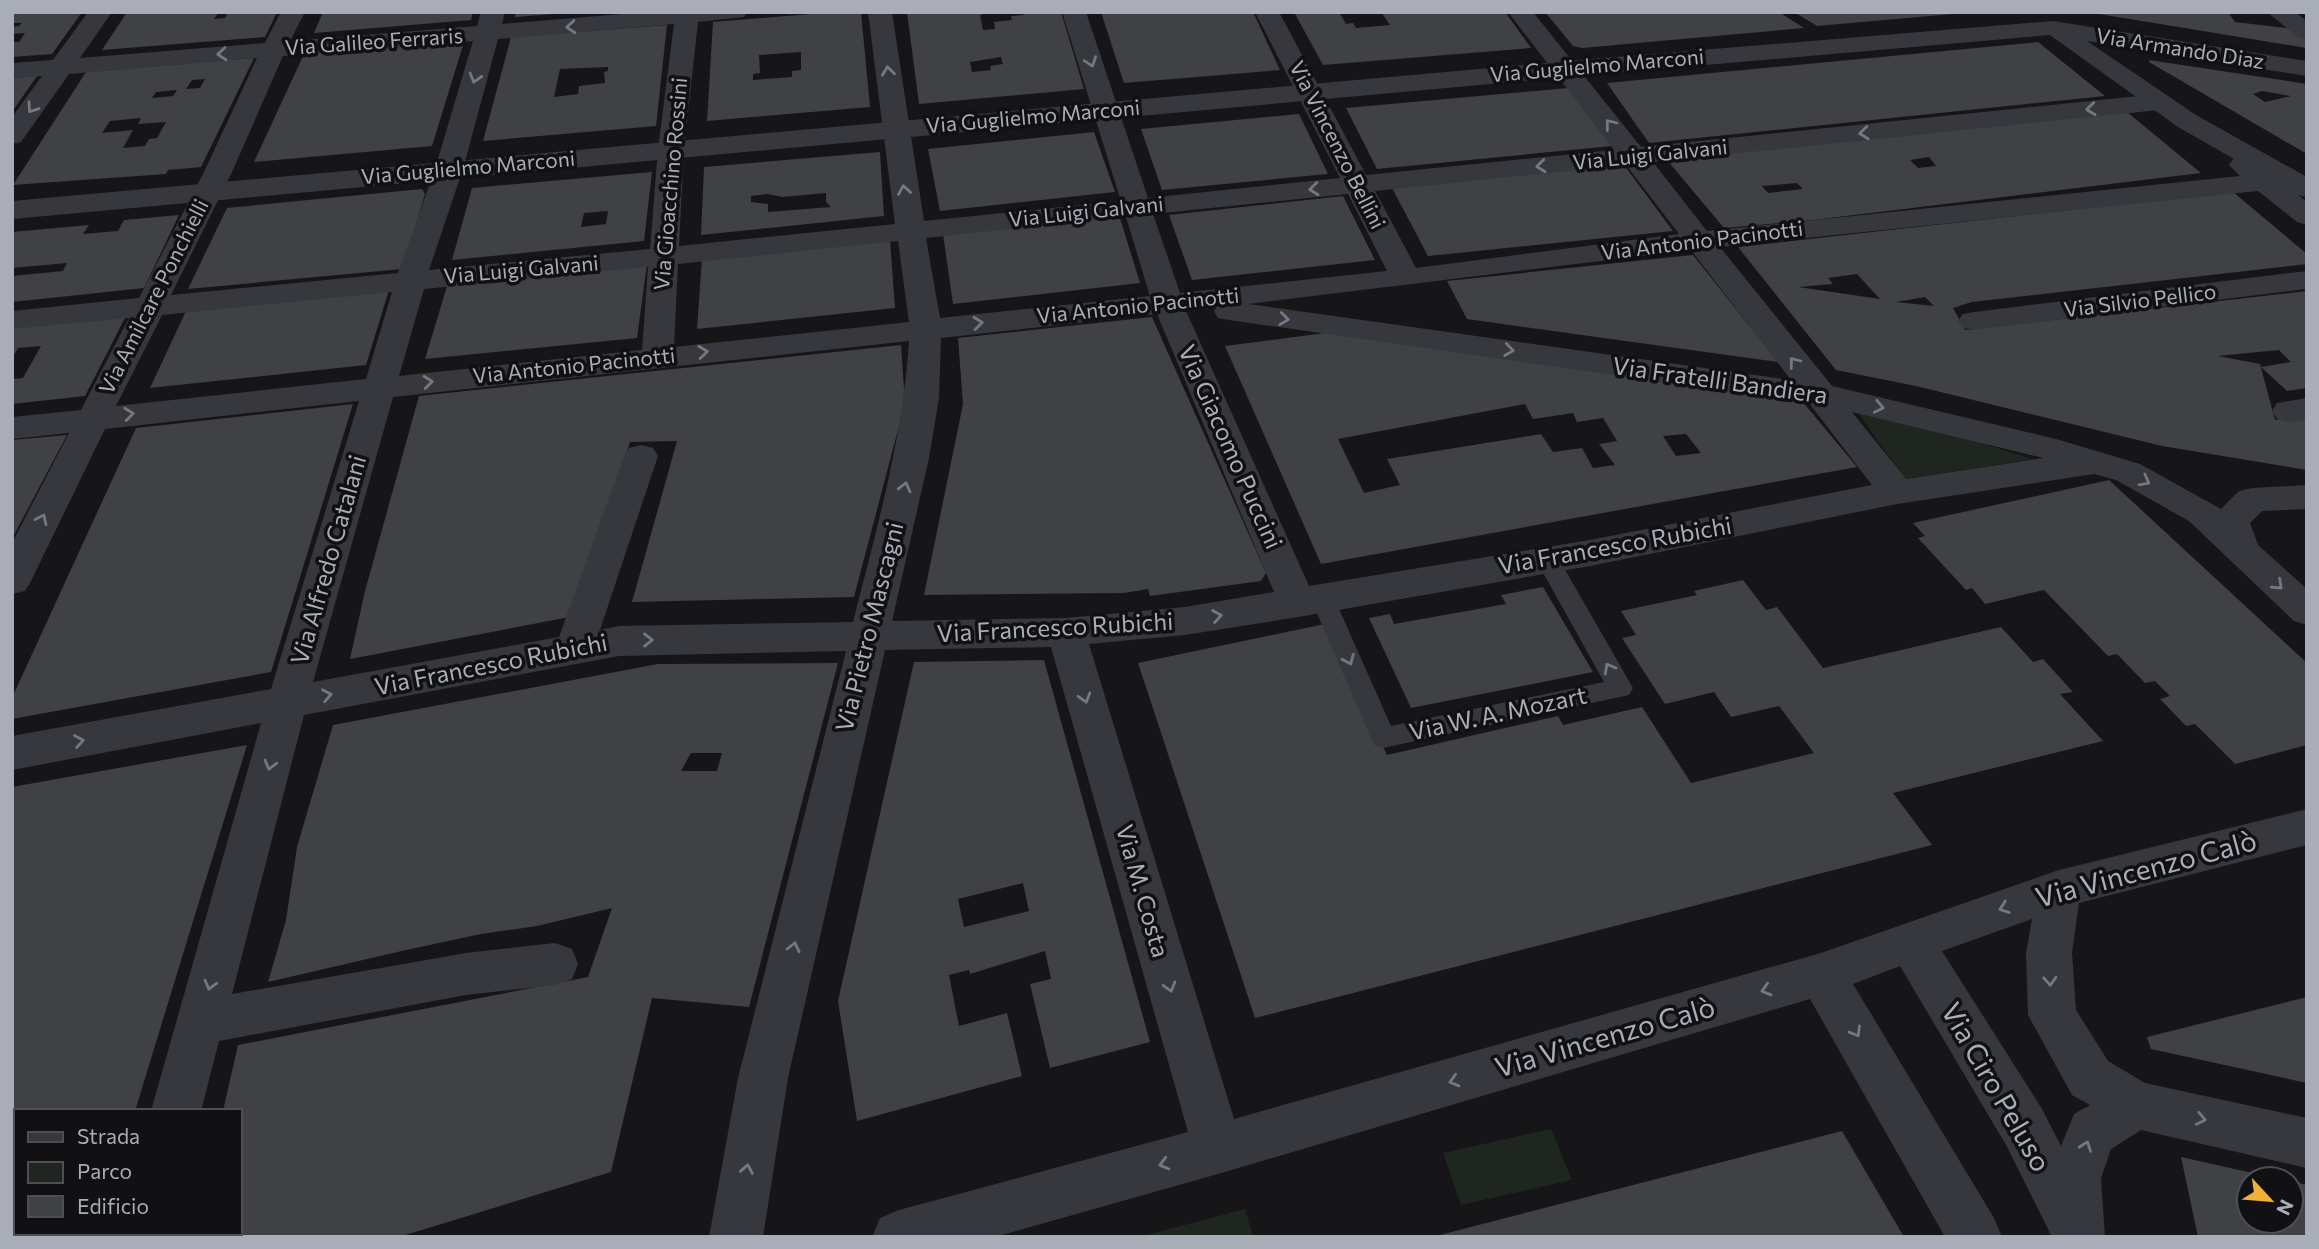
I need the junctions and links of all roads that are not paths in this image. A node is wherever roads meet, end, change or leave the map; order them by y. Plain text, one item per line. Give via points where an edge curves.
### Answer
1 (100, 12) edge
2 (293, 12) edge
3 (736, 12) edge
4 (880, 12) edge
5 (1074, 12) edge
6 (1267, 12) edge
7 (1520, 12) edge
8 (2027, 12) edge
9 (686, 15) edge
10 (490, 23) edge
11 (2053, 28) junction
12 (272, 50) junction
13 (61, 67) junction
14 (1567, 69) junction
15 (2307, 69) edge
16 (12, 71) edge
17 (1309, 92) junction
18 (2159, 102) junction
19 (1108, 112) junction
20 (2187, 121) junction
21 (895, 129) junction
22 (12, 136) edge
23 (671, 149) junction
24 (1635, 156) junction
25 (449, 169) junction
26 (2264, 182) junction
27 (1356, 184) junction
28 (2307, 189) edge
29 (208, 192) junction
30 (1135, 208) junction
31 (12, 210) edge
32 (2307, 216) edge
33 (911, 229) junction
34 (1701, 240) junction
35 (665, 256) junction
36 (1406, 278) junction
37 (411, 280) junction
38 (2307, 280) edge
39 (1168, 303) junction
40 (149, 308) junction
41 (12, 320) edge
42 (1974, 321) dead end
43 (926, 328) junction
44 (657, 357) junction
45 (380, 388) junction
46 (1819, 394) junction
47 (91, 418) junction
48 (12, 428) edge
49 (641, 456) dead end
50 (2094, 462) junction
51 (1897, 492) junction
52 (2307, 497) edge
53 (2242, 551) junction
54 (1548, 560) junction
55 (12, 581) edge
56 (1310, 600) junction
57 (2307, 611) edge
58 (1066, 632) junction
59 (868, 636) junction
60 (574, 649) junction
61 (287, 703) junction
62 (12, 753) edge
63 (2307, 827) edge
64 (2059, 889) junction
65 (1910, 941) junction
66 (555, 964) dead end
67 (1821, 974) junction
68 (200, 1022) junction
69 (2136, 1105) junction
70 (177, 1109) edge
71 (2307, 1143) edge
72 (1218, 1149) junction
73 (2079, 1236) edge
74 (736, 1237) edge
75 (899, 1237) edge
76 (1975, 1237) edge

1 - 13 street
2 - 12 street, Via Amilcare Ponchielli
3 - 9 street, Via Galileo Ferraris
21 -> 4 street, Via Pietro Mascagni
5 -> 19 street, Via Giacomo Puccini
6 - 17 street, Via Vincenzo Bellini
7 - 14 street
8 - 11 street
9 -> 10 street, Via Galileo Ferraris
9 - 23 street, Via Gioacchino Rossini
10 - 12 street, Via Galileo Ferraris
10 -> 25 street, Via Alfredo Catalani
11 - 14 street, Via Guglielmo Marconi
11 - 15 street, Via Armando Diaz
11 - 18 street
12 -> 13 street, Via Galileo Ferraris
12 - 29 street, Via Amilcare Ponchielli
13 - 16 street, Via Galileo Ferraris
13 -> 22 street
14 - 17 street, Via Guglielmo Marconi
24 -> 14 street
17 - 19 street, Via Guglielmo Marconi
17 - 27 street, Via Vincenzo Bellini
18 - 20 street
18 -> 24 street, Via Luigi Galvani
19 - 21 street, Via Guglielmo Marconi
19 - 30 street, Via Giacomo Puccini
20 - 26 street
20 - 28 street
21 - 23 street, Via Guglielmo Marconi
33 -> 21 street, Via Pietro Mascagni
23 - 25 street, Via Guglielmo Marconi
23 - 35 street, Via Gioacchino Rossini
24 -> 27 street, Via Luigi Galvani
24 - 34 street
25 - 29 street, Via Guglielmo Marconi
25 - 37 street, Via Alfredo Catalani
26 - 32 street
26 - 34 street, Via Antonio Pacinotti
27 -> 30 street, Via Luigi Galvani
27 - 36 street, Via Vincenzo Bellini
29 - 31 street, Via Guglielmo Marconi
29 - 40 street, Via Amilcare Ponchielli
30 - 33 street, Via Luigi Galvani
30 - 39 street, Via Giacomo Puccini
33 - 35 street, Via Luigi Galvani
33 - 43 street, Via Pietro Mascagni
34 - 36 street, Via Antonio Pacinotti
46 -> 34 street
35 - 37 street, Via Luigi Galvani
35 - 44 street, Via Gioacchino Rossini
36 - 39 street, Via Antonio Pacinotti
37 - 40 street, Via Luigi Galvani
37 - 45 street, Via Alfredo Catalani
38 - 42 street, Via Silvio Pellico
43 -> 39 street, Via Antonio Pacinotti
39 -> 46 street, Via Fratelli Bandiera
39 - 56 street, Via Giacomo Puccini
40 - 41 street, Via Luigi Galvani
40 - 47 street, Via Amilcare Ponchielli
44 -> 43 street, Via Antonio Pacinotti
59 -> 43 street, Via Pietro Mascagni via 912,458 922,398
45 -> 44 street, Via Antonio Pacinotti
47 -> 45 street, Via Antonio Pacinotti
45 - 61 street, Via Alfredo Catalani
46 -> 50 street, Via Fratelli Bandiera
46 - 51 street
47 - 48 street, Via Antonio Pacinotti
55 -> 47 street, Via Amilcare Ponchielli
49 - 60 street
50 - 51 street, Via Francesco Rubichi
50 -> 53 street, Via Fratelli Bandiera via 2128,472 2202,512
51 - 54 street, Via Francesco Rubichi
52 - 53 street via 2252,500 2231,520
53 -> 57 street, Via Fratelli Bandiera
54 - 56 street, Via Francesco Rubichi
56 -> 54 lane, Via W. A. Mozart via 1383,738 1620,688
58 -> 56 street, Via Francesco Rubichi via 1185,621
58 - 59 street, Via Francesco Rubichi
58 -> 72 street, Via M. Costa
60 -> 59 street, Via Francesco Rubichi via 619,641
74 -> 59 street, Via Pietro Mascagni via 763,1078
61 -> 60 street, Via Francesco Rubichi
62 -> 61 street, Via Francesco Rubichi
61 -> 68 street, Via Alfredo Catalani
63 - 64 street, Via Vincenzo Calò
64 -> 65 street, Via Vincenzo Calò
64 -> 69 street via 2049,953 2052,1015 2090,1078
65 - 67 street, Via Vincenzo Calò
65 - 73 street, Via Ciro Peluso via 2024,1127
66 - 68 street via 466,974
67 -> 72 street, Via Vincenzo Calò
67 -> 76 street
68 - 70 street, Via Alfredo Catalani
69 -> 71 street
73 -> 69 street, Via Ciro Peluso via 2075,1178 2092,1132
72 -> 75 street, Via Vincenzo Calò

